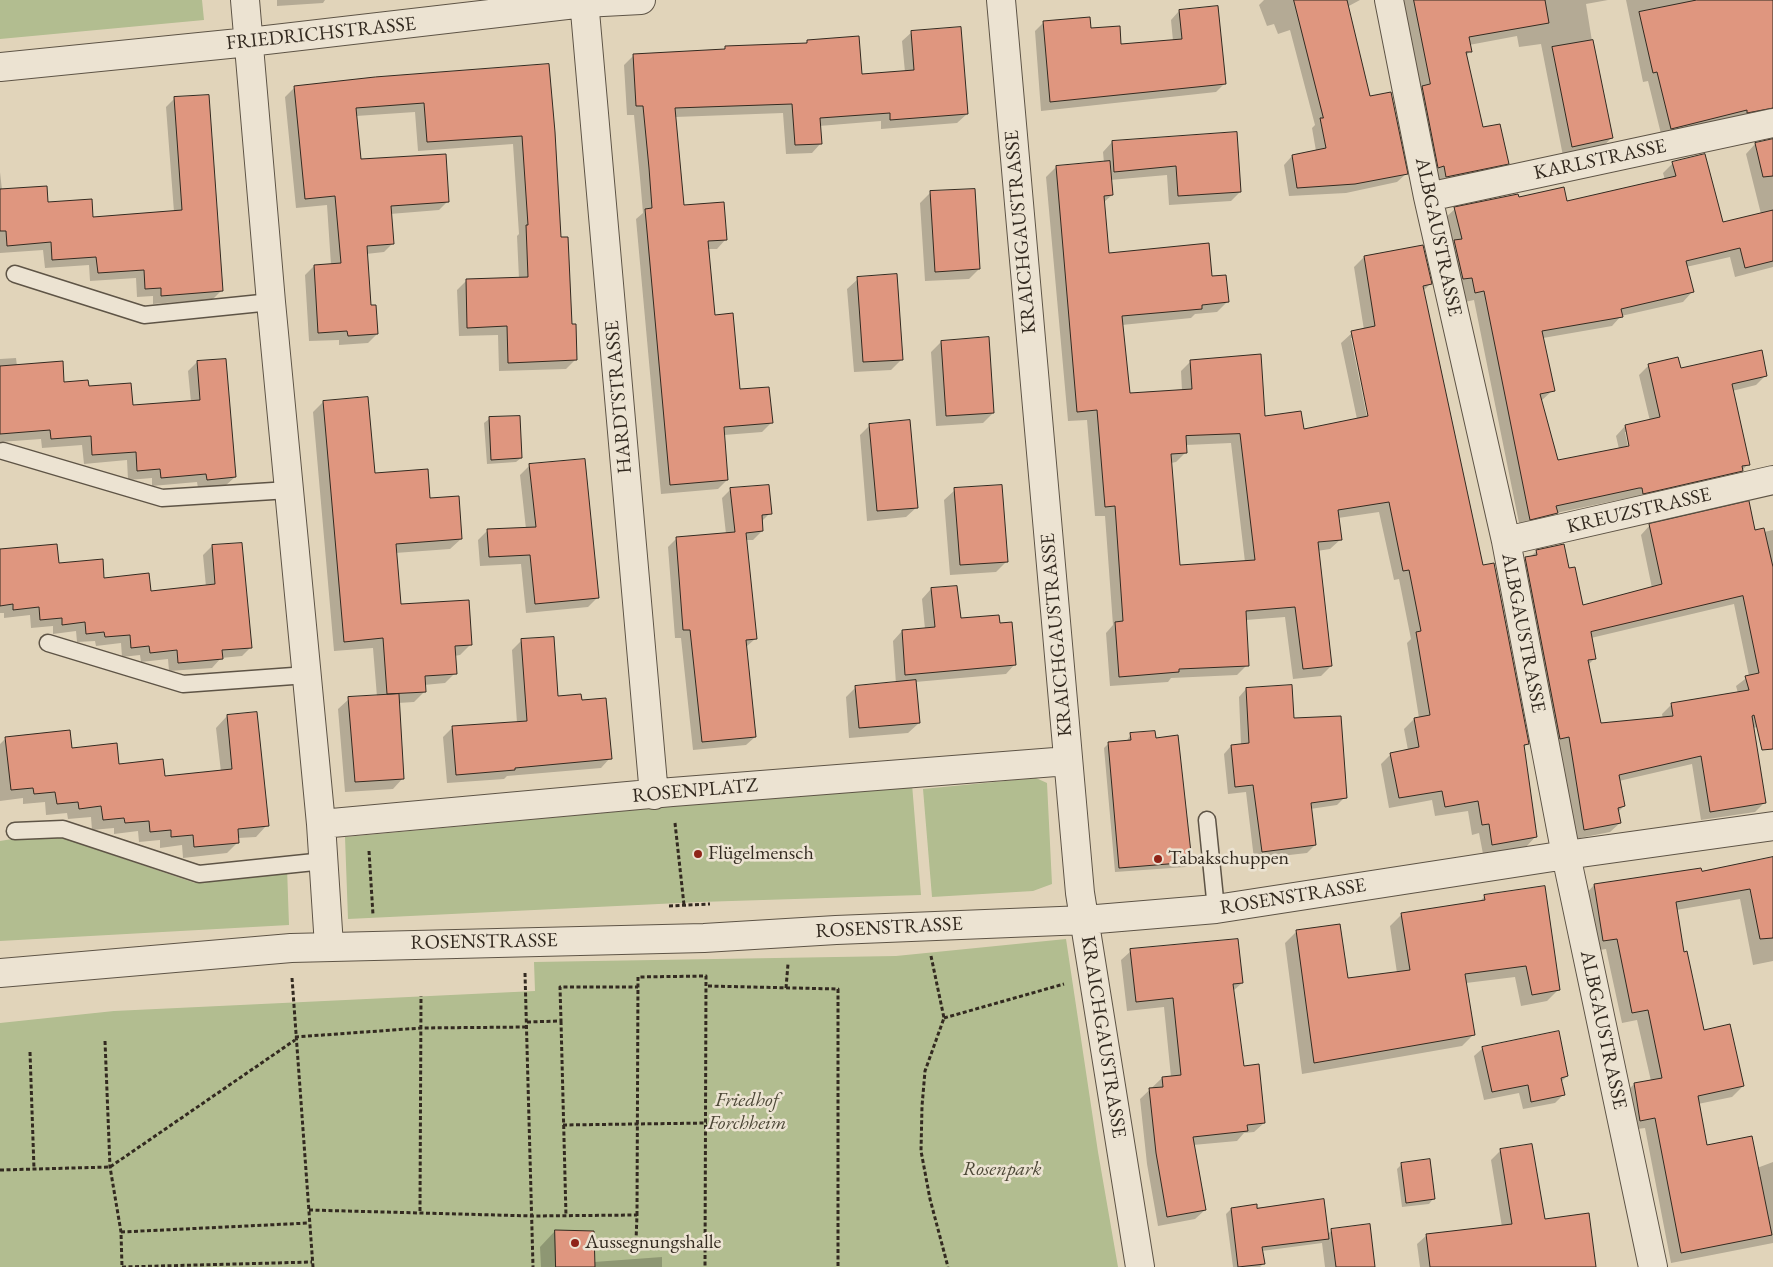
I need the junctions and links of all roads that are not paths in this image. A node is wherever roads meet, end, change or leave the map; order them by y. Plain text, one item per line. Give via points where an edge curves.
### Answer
1 (245, 0) edge
2 (641, 0) edge
3 (1001, 0) edge
4 (1390, 0) edge
5 (584, 2) edge
6 (249, 42) junction
7 (0, 67) edge
8 (1773, 123) edge
9 (1428, 197) junction
10 (15, 274) dead end
11 (271, 302) junction
12 (3, 452) dead end
13 (1773, 480) edge
14 (289, 490) junction
15 (1506, 541) junction
16 (48, 643) dead end
17 (307, 675) junction
18 (1068, 761) junction
19 (663, 794) junction
20 (1207, 820) dead end
21 (321, 824) junction
22 (1773, 826) edge
23 (15, 831) dead end
24 (1566, 855) junction
25 (324, 861) junction
26 (1216, 909) junction
27 (1085, 920) junction
28 (330, 946) junction
29 (0, 973) edge
30 (1140, 1267) edge
31 (1653, 1267) edge

1 - 6 street
2 - 5 street, FRIEDRICHSTRASSE
3 - 18 street, KRAICHGAUSTRASSE
4 - 9 street, ALBGAUSTRASSE
5 - 6 street, FRIEDRICHSTRASSE
5 - 19 street, HARDTSTRASSE
6 - 7 street, FRIEDRICHSTRASSE
6 - 11 street
8 - 9 street, KARLSTRASSE
9 - 15 street, ALBGAUSTRASSE
10 - 11 lane via 144,315
11 - 14 street
12 - 14 lane via 162,498
13 - 15 street, KREUZSTRASSE
14 - 17 street
15 - 24 street, ALBGAUSTRASSE
16 - 17 lane via 183,684
17 - 21 street
18 - 19 street, ROSENPLATZ
18 - 27 street, KRAICHGAUSTRASSE
19 - 21 street, ROSENPLATZ
20 - 26 lane
21 - 25 street
22 - 24 street, ROSENSTRASSE
23 - 25 lane via 63,829 199,874
24 - 26 street, ROSENSTRASSE
24 - 31 street, ALBGAUSTRASSE
25 - 28 street
26 - 27 street, ROSENSTRASSE
27 - 28 street, ROSENSTRASSE via 704,938
27 - 30 street, KRAICHGAUSTRASSE
28 - 29 street, ROSENSTRASSE

